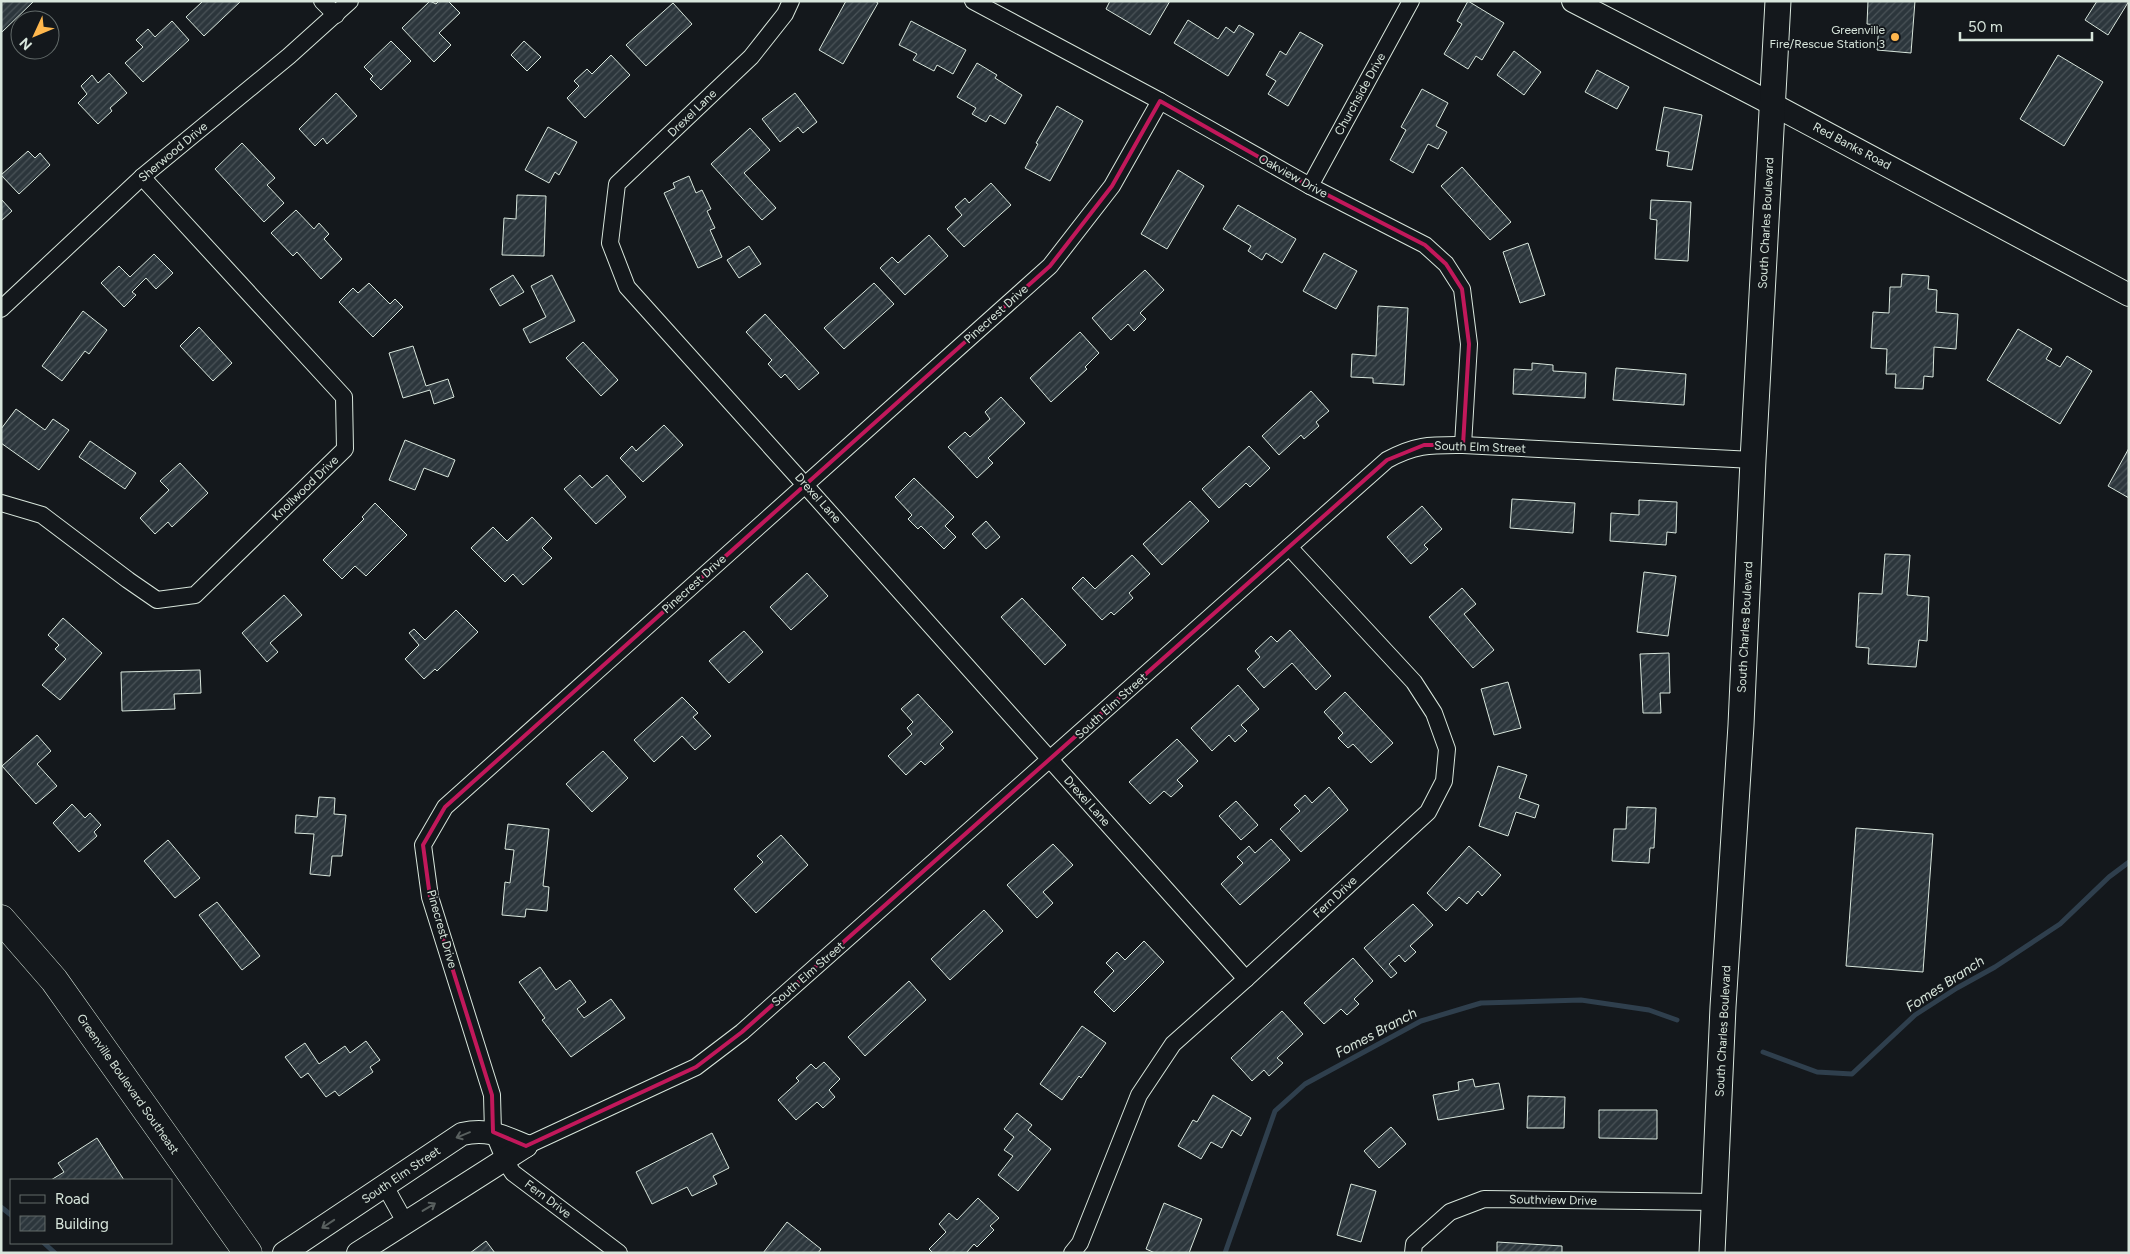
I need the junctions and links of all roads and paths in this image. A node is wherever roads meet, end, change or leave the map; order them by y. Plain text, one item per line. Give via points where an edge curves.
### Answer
1 (322, 1) edge
2 (350, 1) edge
3 (791, 1) edge
4 (973, 1) edge
5 (1411, 1) edge
6 (1573, 1) edge
7 (1778, 1) edge
8 (336, 15) junction
9 (1160, 101) junction
10 (1772, 104) junction
11 (142, 177) junction
12 (1310, 186) junction
13 (2129, 295) edge
14 (1, 309) edge
15 (1463, 445) junction
16 (1752, 460) junction
17 (806, 484) junction
18 (1, 503) edge
19 (1289, 547) junction
20 (1051, 760) junction
21 (1, 920) edge
22 (1246, 979) junction
23 (493, 1132) junction
24 (526, 1146) junction
25 (505, 1161) junction
26 (385, 1186) junction
27 (1715, 1202) junction
28 (405, 1222) junction
29 (248, 1253) edge
30 (284, 1253) edge
31 (358, 1253) edge
32 (619, 1253) edge
33 (1072, 1253) edge
34 (1413, 1253) edge
35 (1712, 1253) edge

1 - 8 street
2 - 8 street, Sherwood Drive
3 - 17 street, Drexel Lane via 785,14 751,57 617,184 610,243 627,287
4 - 9 street, Oakview Drive
5 - 12 street, Churchside Drive
6 - 10 street, Red Banks Road
7 - 10 main road, South Charles Boulevard
8 - 11 street, Sherwood Drive
9 - 12 street, Oakview Drive
9 - 17 street, Pinecrest Drive via 1112,186 1050,266
10 - 13 street, Red Banks Road
10 - 16 main road, South Charles Boulevard
11 - 14 street, Sherwood Drive
11 - 18 street, Knollwood Drive via 344,397 345,448 195,595 157,600 42,515
12 - 15 street, Oakview Drive via 1425,245 1446,264 1462,289 1469,344
15 - 16 street, South Elm Street
15 - 19 street, South Elm Street via 1424,445 1404,450 1387,460
16 - 27 main road, South Charles Boulevard
17 - 20 street, Drexel Lane
17 - 23 street, Pinecrest Drive via 445,807 423,844 430,897 492,1095
19 - 20 street, South Elm Street
19 - 22 street, Fern Drive via 1414,682 1434,713 1447,749 1444,781 1428,812
20 - 22 street, Drexel Lane
20 - 24 street, South Elm Street via 742,1032 696,1067
21 - 29 highway, Greenville Boulevard Southeast via 54,980
22 - 33 street, Fern Drive via 1173,1044 1139,1095 1080,1243
23 - 24 street, South Elm Street
23 - 25 street, Fern Drive
23 -> 26 street, South Elm Street via 478,1130 462,1134
24 - 25 street, South Elm Street
28 -> 25 street, South Elm Street
25 - 32 street, Fern Drive via 513,1173
26 - 28 street
26 -> 30 street, South Elm Street
27 - 34 street, Southview Drive via 1484,1199 1450,1212 1414,1244
27 - 35 main road, South Charles Boulevard
28 - 31 street, South Elm Street

